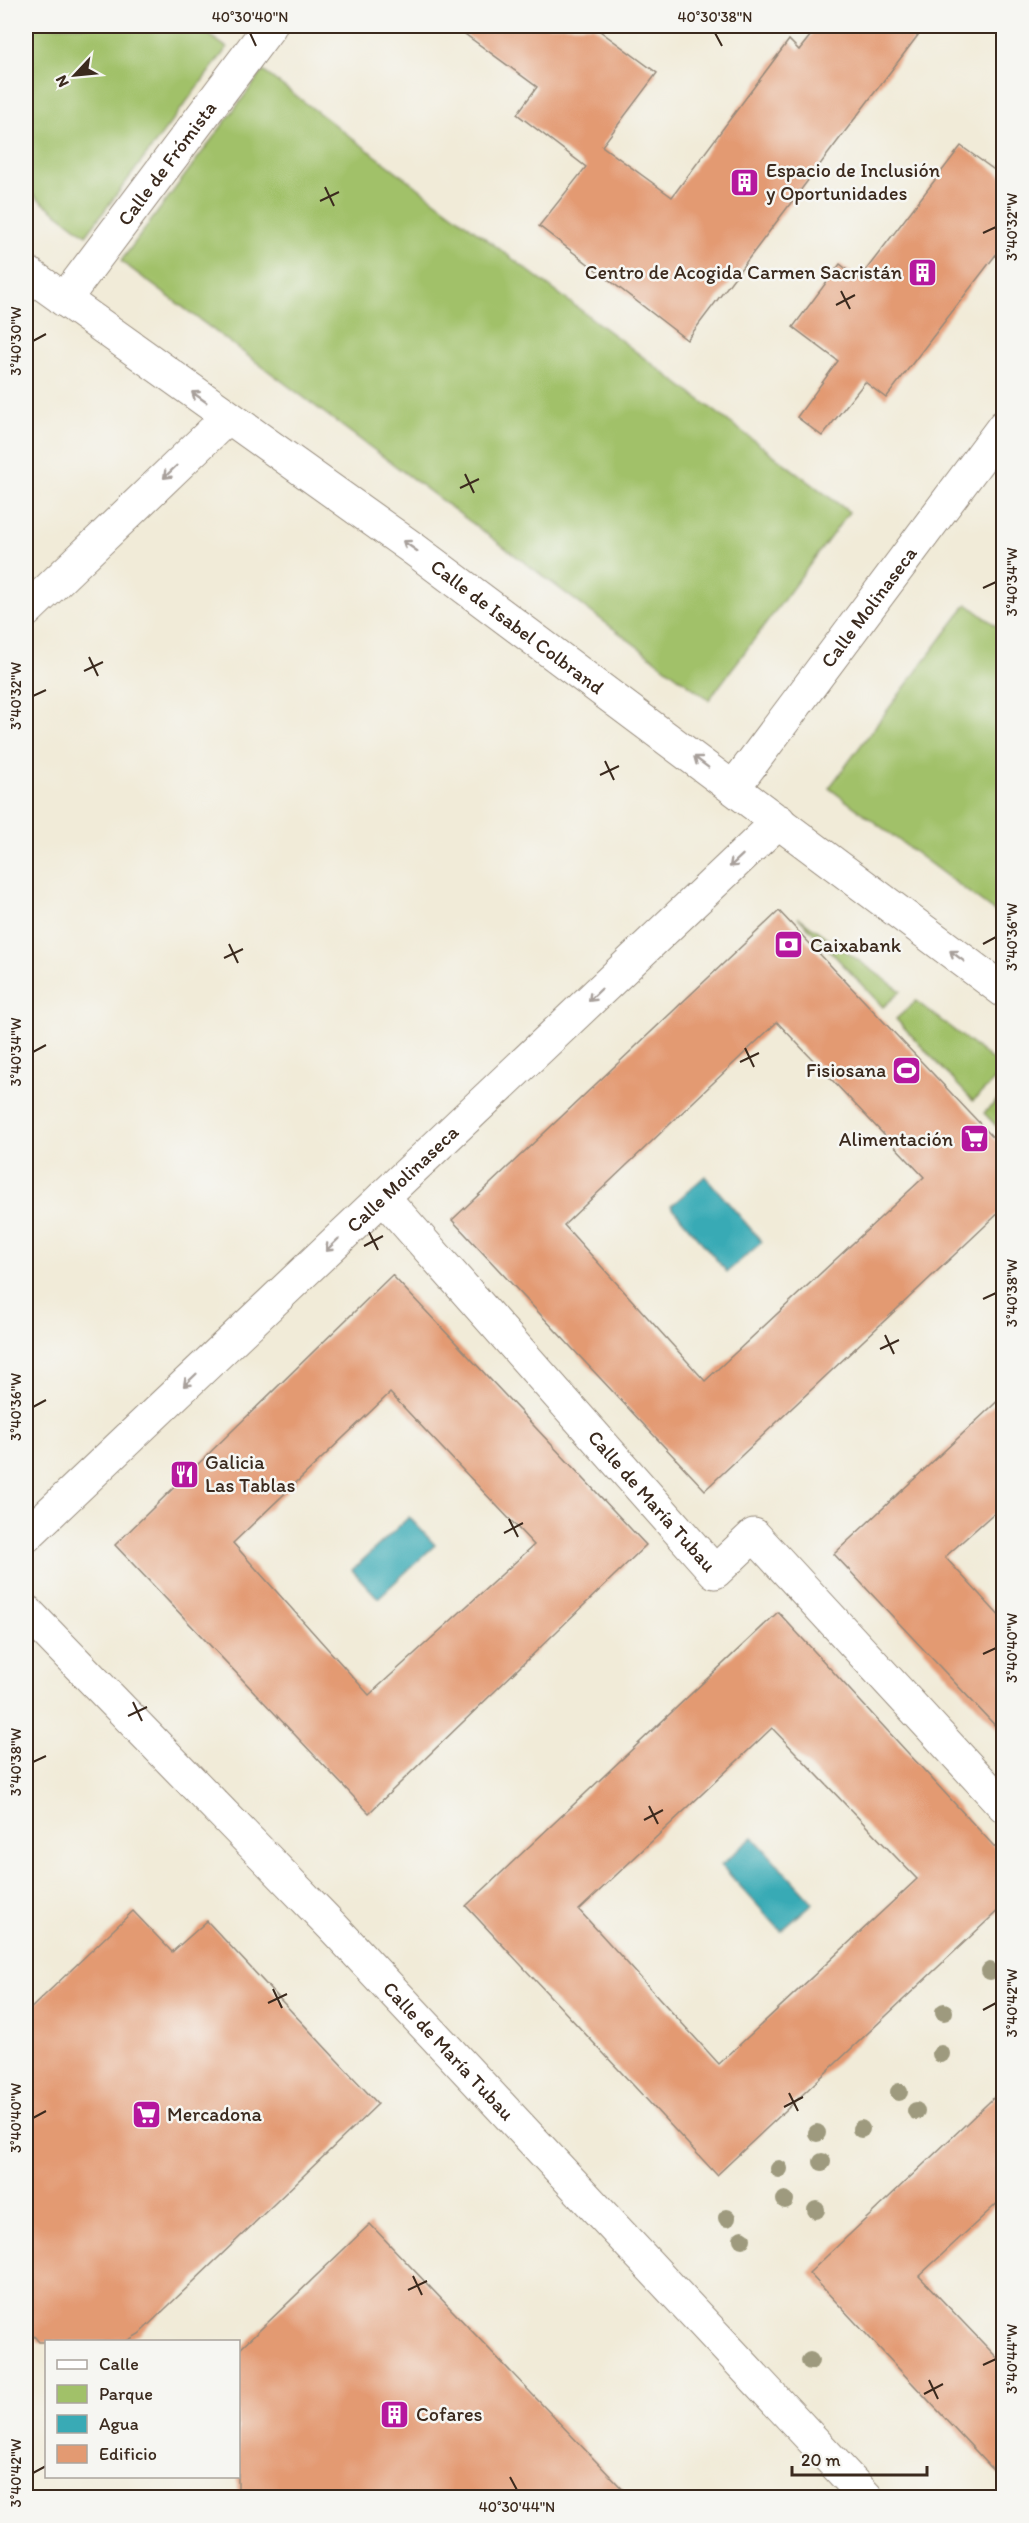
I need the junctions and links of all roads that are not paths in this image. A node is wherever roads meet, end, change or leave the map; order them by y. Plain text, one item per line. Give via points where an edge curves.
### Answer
1 (270, 26) edge
2 (26, 272) edge
3 (63, 300) junction
4 (228, 417) junction
5 (1004, 426) edge
6 (26, 611) edge
7 (734, 787) junction
8 (779, 821) junction
9 (1004, 991) edge
10 (383, 1197) junction
11 (26, 1536) edge
12 (26, 1611) edge
13 (1004, 1806) edge
14 (867, 2498) edge

1 - 3 street, Calle de Frómista
2 - 3 street, Calle de Isabel Colbrand
4 -> 3 street, Calle de Isabel Colbrand
4 -> 6 street
7 -> 4 street, Calle de Isabel Colbrand via 416,550
5 - 7 street, Calle Molinaseca
7 - 8 street, Calle de Isabel Colbrand
9 -> 8 street, Calle de Isabel Colbrand
8 -> 10 street, Calle Molinaseca
10 -> 11 street, Calle Molinaseca
10 - 13 street, Calle de María Tubau via 715,1572 754,1535
12 - 14 street, Calle de María Tubau via 324,1918

